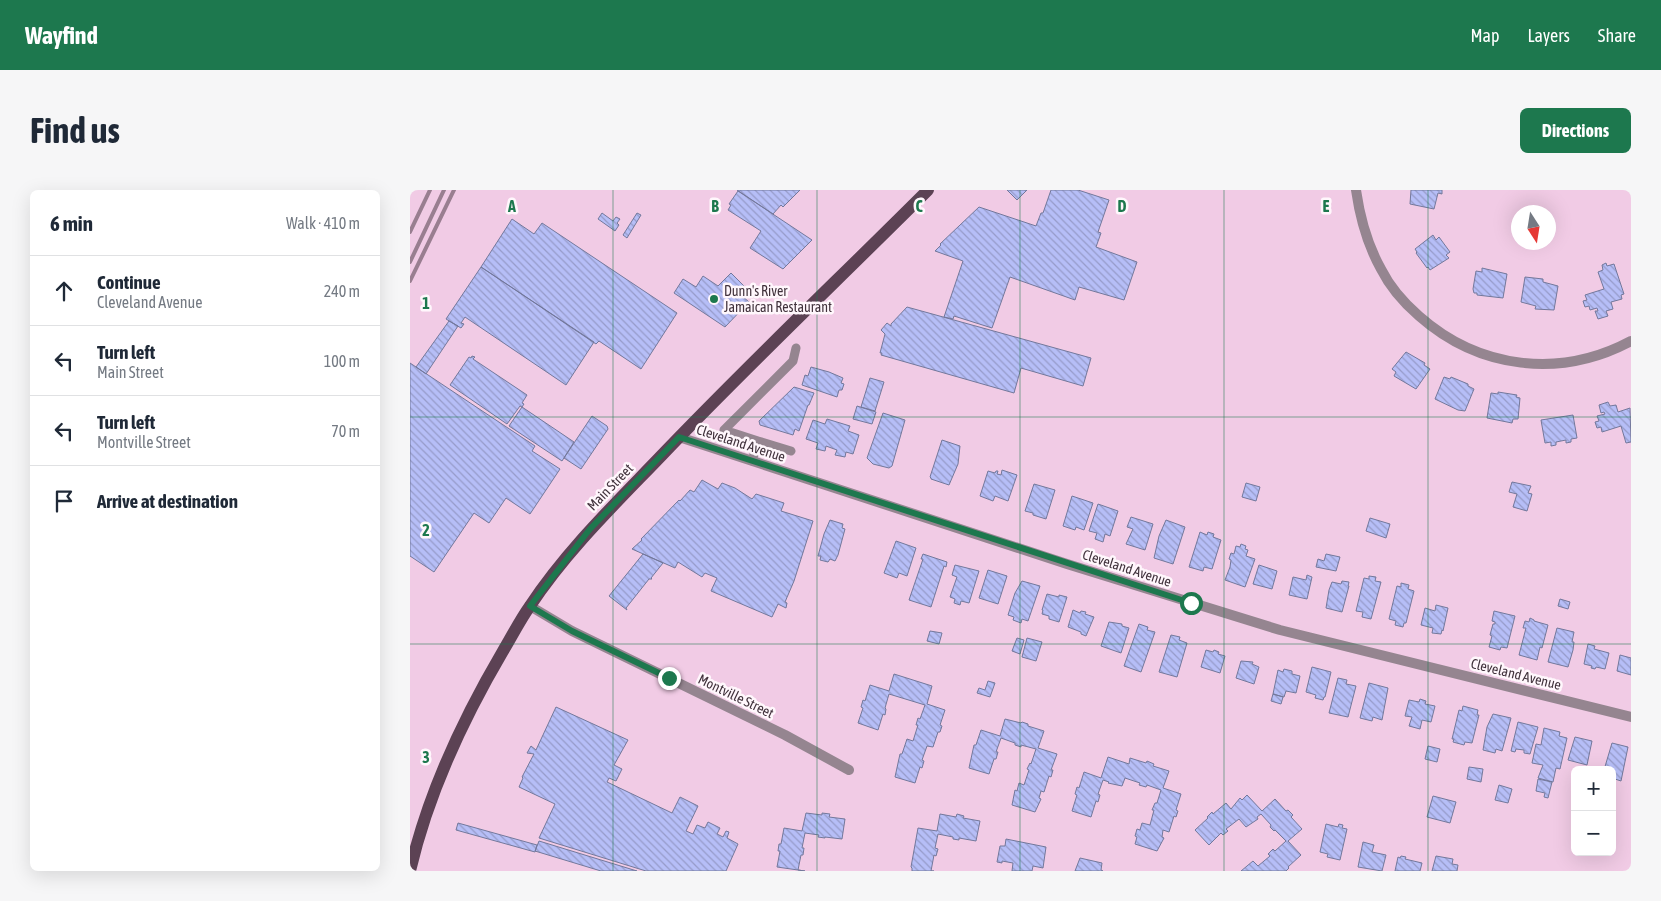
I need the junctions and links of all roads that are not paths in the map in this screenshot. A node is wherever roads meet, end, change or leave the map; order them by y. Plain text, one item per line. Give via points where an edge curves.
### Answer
1 (928, 190) edge
2 (1356, 190) edge
3 (1631, 341) edge
4 (796, 348) dead end
5 (679, 437) junction
6 (758, 440) junction
7 (791, 451) dead end
8 (752, 461) junction
9 (530, 606) junction
10 (1631, 717) edge
11 (849, 770) dead end
12 (410, 871) edge

1 - 5 main road, Main Street
2 - 3 street via 1360,218 1381,271 1406,304 1443,335 1466,348 1505,361 1541,364 1588,358
4 - 6 lane via 793,360 724,430
5 - 8 street, Cleveland Avenue
5 - 9 main road, Main Street via 590,529
6 - 7 lane
6 - 8 lane
8 - 10 street, Cleveland Avenue via 1280,630
9 - 11 street, Montville Street via 572,631 785,735
9 - 12 main road, Main Street via 483,686 452,750 434,794

